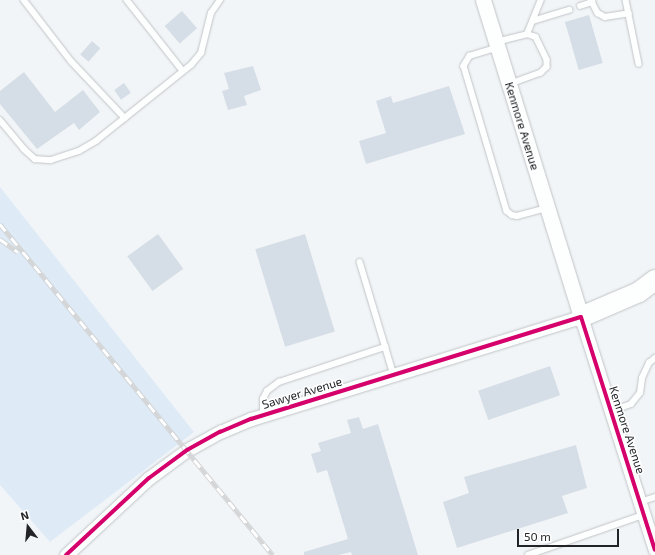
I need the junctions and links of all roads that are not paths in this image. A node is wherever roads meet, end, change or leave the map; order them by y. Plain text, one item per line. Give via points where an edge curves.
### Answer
1 (24, 0) edge
2 (127, 0) edge
3 (220, 0) edge
4 (483, 0) edge
5 (541, 0) edge
6 (626, 0) edge
7 (591, 1) edge
8 (580, 6) dead end
9 (569, 10) dead end
10 (629, 14) junction
11 (533, 21) junction
12 (527, 34) junction
13 (497, 45) junction
14 (639, 64) dead end
15 (183, 71) junction
16 (509, 84) junction
17 (124, 118) junction
18 (0, 120) edge
19 (547, 207) junction
20 (360, 262) dead end
21 (655, 280) edge
22 (581, 317) junction
23 (385, 347) junction
24 (655, 358) edge
25 (394, 375) junction
26 (611, 411) junction
27 (263, 415) junction
28 (655, 497) edge
29 (640, 502) junction
30 (649, 522) edge
31 (655, 550) edge
32 (66, 555) edge
33 (528, 555) edge

1 - 17 lane via 72,62
2 - 15 lane
3 - 15 lane via 211,13 201,53
4 - 13 main road, Kenmore Avenue
5 - 11 lane
6 - 10 lane
7 - 8 lane
7 - 10 lane via 598,13 605,17
9 - 11 lane
10 - 14 lane
11 - 12 lane
12 - 13 lane
12 - 16 lane via 536,37 542,45 547,67 541,73
13 - 16 main road, Kenmore Avenue
13 - 19 lane via 470,56 464,66 507,211 517,216
15 - 17 lane
16 - 19 main road, Kenmore Avenue
17 - 18 lane via 96,141 51,160 35,159 24,150
19 - 22 main road, Kenmore Avenue
20 - 23 lane
21 - 22 highway via 639,292
22 - 25 street, Sawyer Avenue
22 - 26 street, Kenmore Avenue
23 - 25 lane
23 - 27 lane via 279,382 263,399
24 - 26 lane via 649,363 642,378 640,392 631,404
25 - 27 street, Sawyer Avenue
26 - 29 street, Kenmore Avenue
27 - 32 street, Sawyer Avenue via 220,432 186,450 149,478
28 - 29 lane
29 - 30 street, Kenmore Avenue
30 - 31 street, Kenmore Avenue
30 - 33 lane

